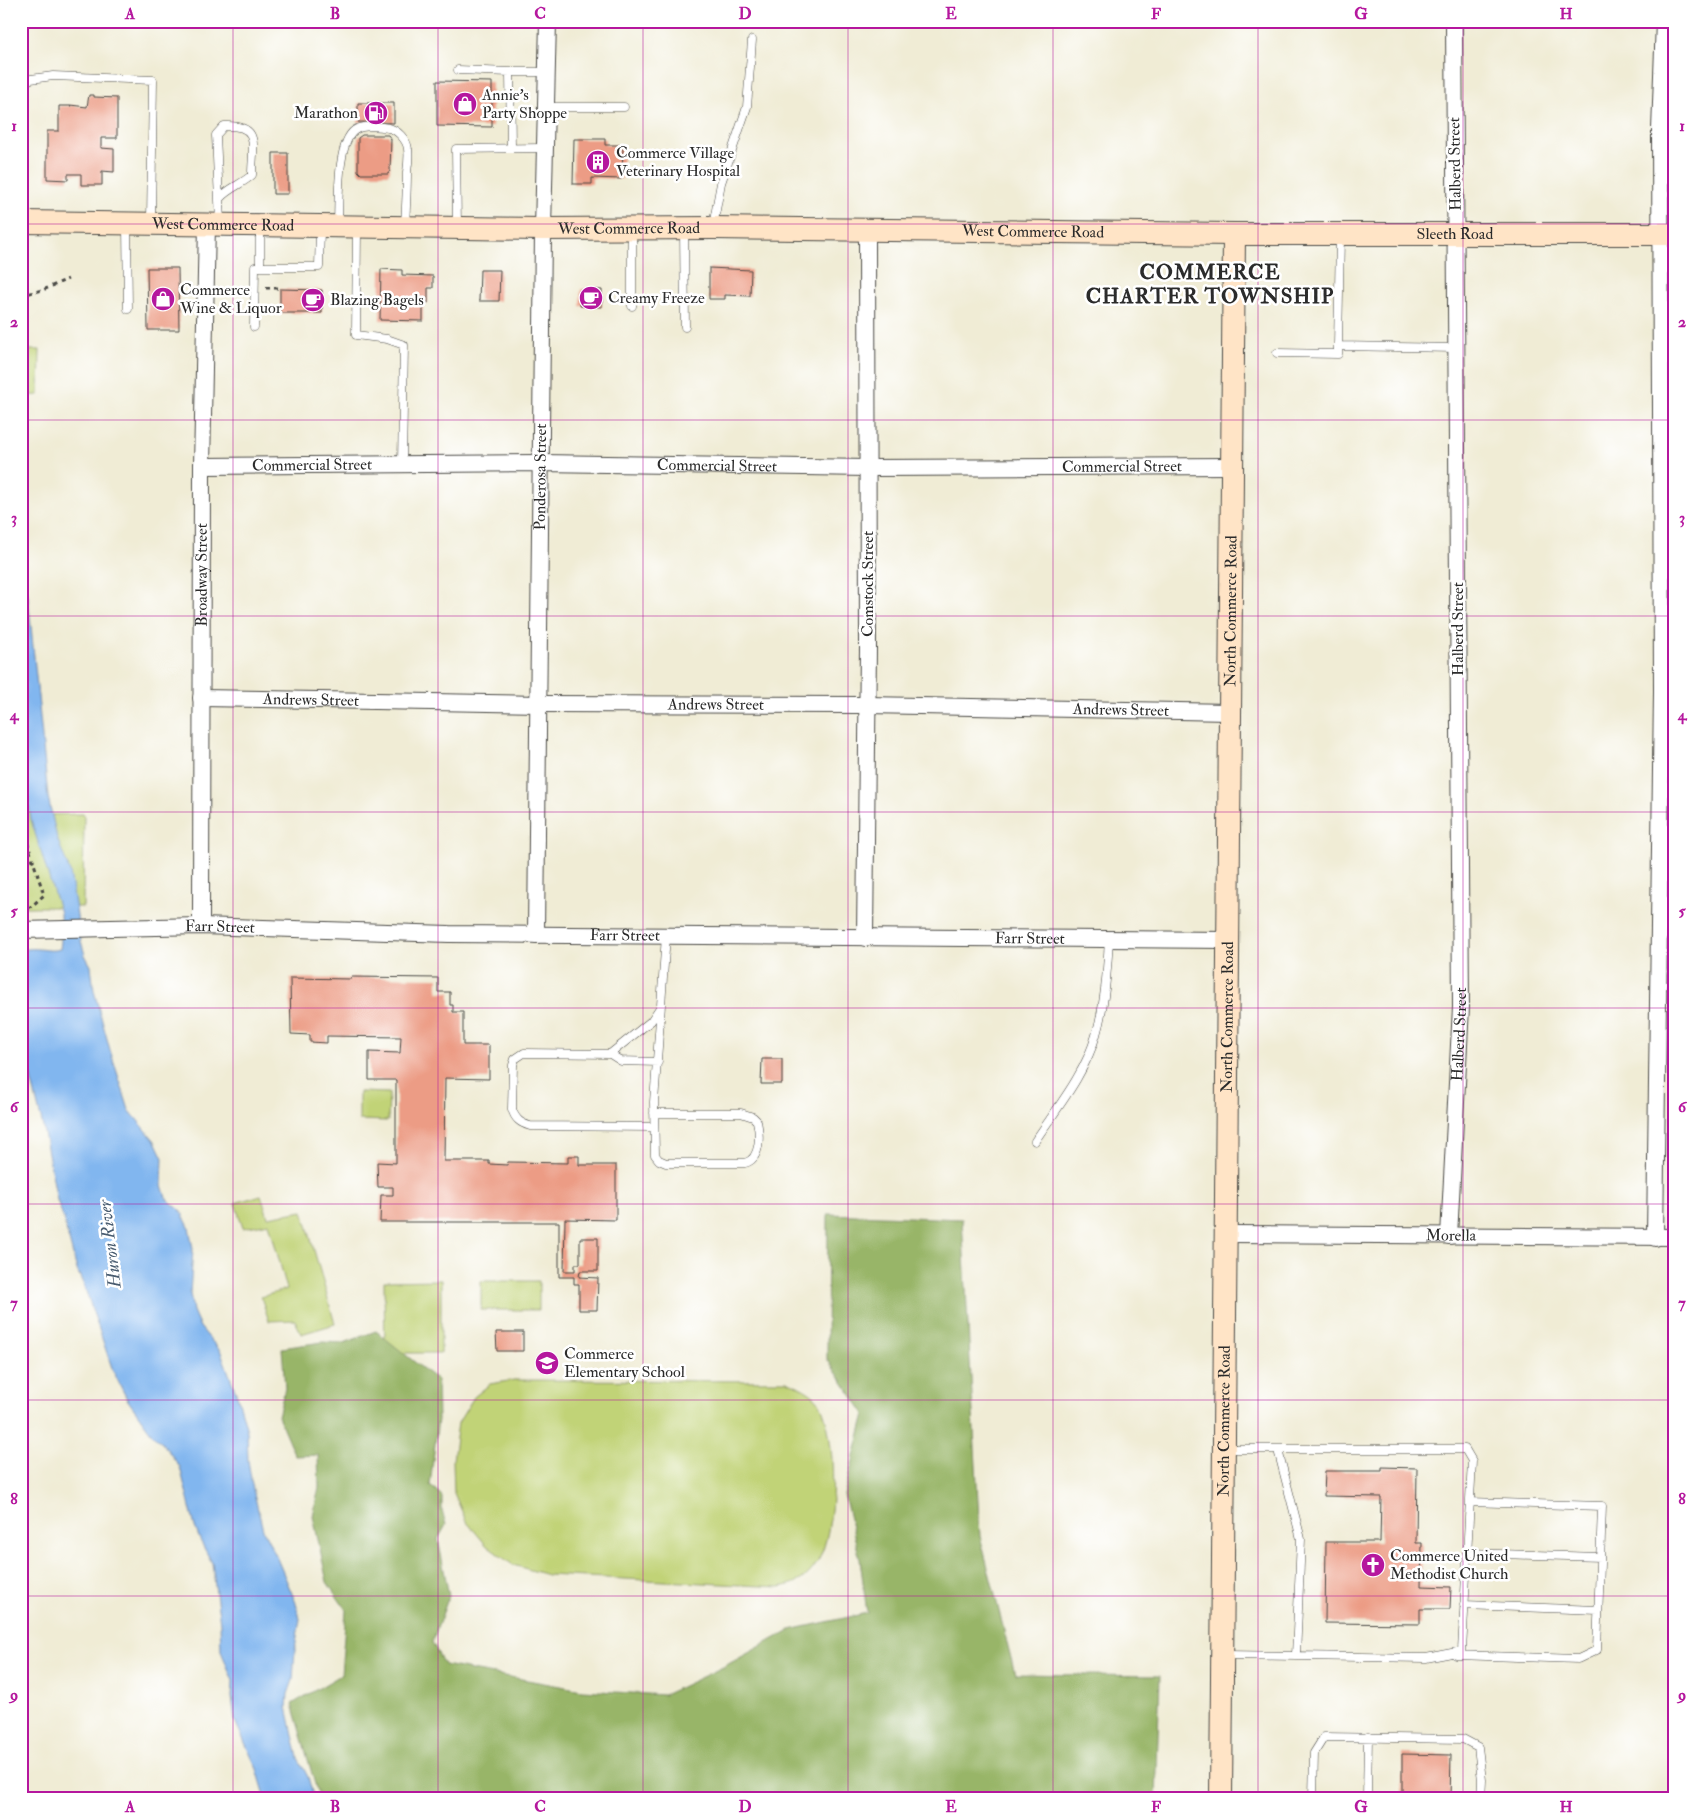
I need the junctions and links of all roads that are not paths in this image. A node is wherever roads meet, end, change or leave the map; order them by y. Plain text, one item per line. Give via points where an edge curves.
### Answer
1 (548, 21) edge
2 (1454, 21) edge
3 (1664, 21) edge
4 (752, 40) dead end
5 (458, 70) dead end
6 (510, 72) junction
7 (547, 72) junction
8 (21, 84) edge
9 (545, 107) junction
10 (624, 107) dead end
11 (511, 148) junction
12 (544, 148) junction
13 (220, 198) junction
14 (21, 222) edge
15 (128, 223) junction
16 (151, 223) junction
17 (214, 224) junction
18 (260, 225) junction
19 (338, 226) junction
20 (405, 227) junction
21 (457, 228) junction
22 (632, 228) junction
23 (684, 228) junction
24 (713, 228) junction
25 (542, 230) junction
26 (867, 230) junction
27 (1234, 234) junction
28 (1340, 234) junction
29 (1456, 234) junction
30 (1668, 234) edge
31 (260, 267) junction
32 (632, 306) dead end
33 (128, 309) dead end
34 (254, 327) dead end
35 (685, 327) dead end
36 (1338, 346) junction
37 (1456, 348) junction
38 (1277, 353) dead end
39 (541, 463) junction
40 (402, 464) junction
41 (202, 466) junction
42 (1232, 466) junction
43 (868, 468) junction
44 (201, 698) junction
45 (539, 704) junction
46 (868, 705) junction
47 (1230, 712) junction
48 (202, 926) junction
49 (21, 930) edge
50 (536, 934) junction
51 (666, 936) junction
52 (865, 938) junction
53 (1109, 940) junction
54 (1229, 940) junction
55 (662, 1004) junction
56 (610, 1054) junction
57 (658, 1062) junction
58 (654, 1112) junction
59 (654, 1127) junction
60 (1035, 1141) dead end
61 (1226, 1234) junction
62 (1449, 1236) junction
63 (1675, 1237) edge
64 (1655, 1238) junction
65 (1224, 1449) junction
66 (1278, 1450) junction
67 (1470, 1502) junction
68 (1467, 1553) junction
69 (1600, 1557) junction
70 (1464, 1605) junction
71 (1598, 1610) junction
72 (1447, 1654) junction
73 (1223, 1655) junction
74 (1296, 1656) junction
75 (1368, 1737) junction
76 (1221, 1799) edge
77 (1313, 1799) edge
78 (1367, 1799) edge
79 (1481, 1799) edge

1 - 7 street, Ponderosa Street
2 - 29 street, Halberd Street
3 - 30 street via 1660,130
4 - 24 lane via 747,107 721,183
5 - 6 lane
6 - 7 lane
6 - 11 lane
7 - 9 street, Ponderosa Street
8 - 16 lane via 53,76 153,80
9 - 10 lane
9 - 12 street, Ponderosa Street
11 - 12 lane
11 - 21 lane via 456,149
12 - 25 street, Ponderosa Street
13 - 13 lane via 216,135 224,126 247,128 252,135 252,175
13 - 17 lane
14 - 15 main road, West Commerce Road
15 - 16 main road, West Commerce Road
15 - 33 lane
16 - 17 main road, West Commerce Road
17 - 18 main road, West Commerce Road
17 - 41 street, Broadway Street
18 - 19 main road, West Commerce Road
18 - 31 lane
19 - 20 main road, West Commerce Road
19 - 20 lane via 344,146 352,131 378,127 397,132 408,148
19 - 31 lane via 319,268
19 - 40 lane via 356,335 404,344
20 - 21 main road, West Commerce Road
21 - 25 main road, West Commerce Road
22 - 23 main road, West Commerce Road
22 - 25 main road, West Commerce Road
22 - 32 lane
23 - 24 main road, West Commerce Road
23 - 35 lane
24 - 26 main road, West Commerce Road
25 - 39 street, Ponderosa Street
26 - 27 main road, West Commerce Road
26 - 43 street, Comstock Street
27 - 28 main road, Sleeth Road
27 - 42 main road, North Commerce Road
28 - 29 main road, Sleeth Road
28 - 36 lane
29 - 30 main road, Sleeth Road
29 - 37 street, Halberd Street
30 - 64 street
31 - 34 lane via 255,267
36 - 37 lane
36 - 38 lane via 1338,354
37 - 62 street, Halberd Street via 1460,1007
39 - 40 street, Commercial Street
39 - 43 street, Commercial Street
39 - 45 street, Ponderosa Street
40 - 41 street, Commercial Street
41 - 44 street, Broadway Street
42 - 43 street, Commercial Street
42 - 47 main road, North Commerce Road
43 - 46 street, Comstock Street
44 - 45 street, Andrews Street
44 - 48 street, Broadway Street
45 - 46 street, Andrews Street
45 - 50 street, Ponderosa Street
46 - 47 street, Andrews Street
46 - 52 street, Comstock Street
47 - 54 main road, North Commerce Road
48 - 49 street, Farr Street
48 - 50 street, Farr Street
50 - 51 street, Farr Street
51 - 52 street, Farr Street
51 - 55 lane
52 - 53 street, Farr Street
53 - 54 street, Farr Street
53 - 60 lane via 1096,1036 1074,1083
54 - 61 main road, North Commerce Road
55 - 56 lane via 651,1021
55 - 57 lane
56 - 57 lane via 621,1061
56 - 59 lane via 519,1055 513,1065 514,1116 530,1126
57 - 58 lane
58 - 59 lane
58 - 59 lane via 748,1115 757,1121 757,1152 754,1158 744,1163 666,1163 655,1155
61 - 62 street, Morella
61 - 65 main road, North Commerce Road
62 - 64 street, Morella
63 - 64 street, Morella
65 - 66 lane
65 - 73 main road, North Commerce Road
66 - 67 lane via 1465,1449 1472,1460
66 - 74 lane via 1301,1538
67 - 68 lane
67 - 69 lane via 1602,1506
68 - 69 lane
68 - 70 lane
69 - 71 lane
70 - 71 lane
70 - 72 lane via 1462,1651
71 - 72 lane via 1597,1650 1578,1659
72 - 74 lane via 1426,1658
73 - 74 lane
73 - 76 main road, North Commerce Road
75 - 77 lane via 1324,1737 1314,1752
75 - 78 lane
75 - 79 lane via 1463,1739 1478,1747

